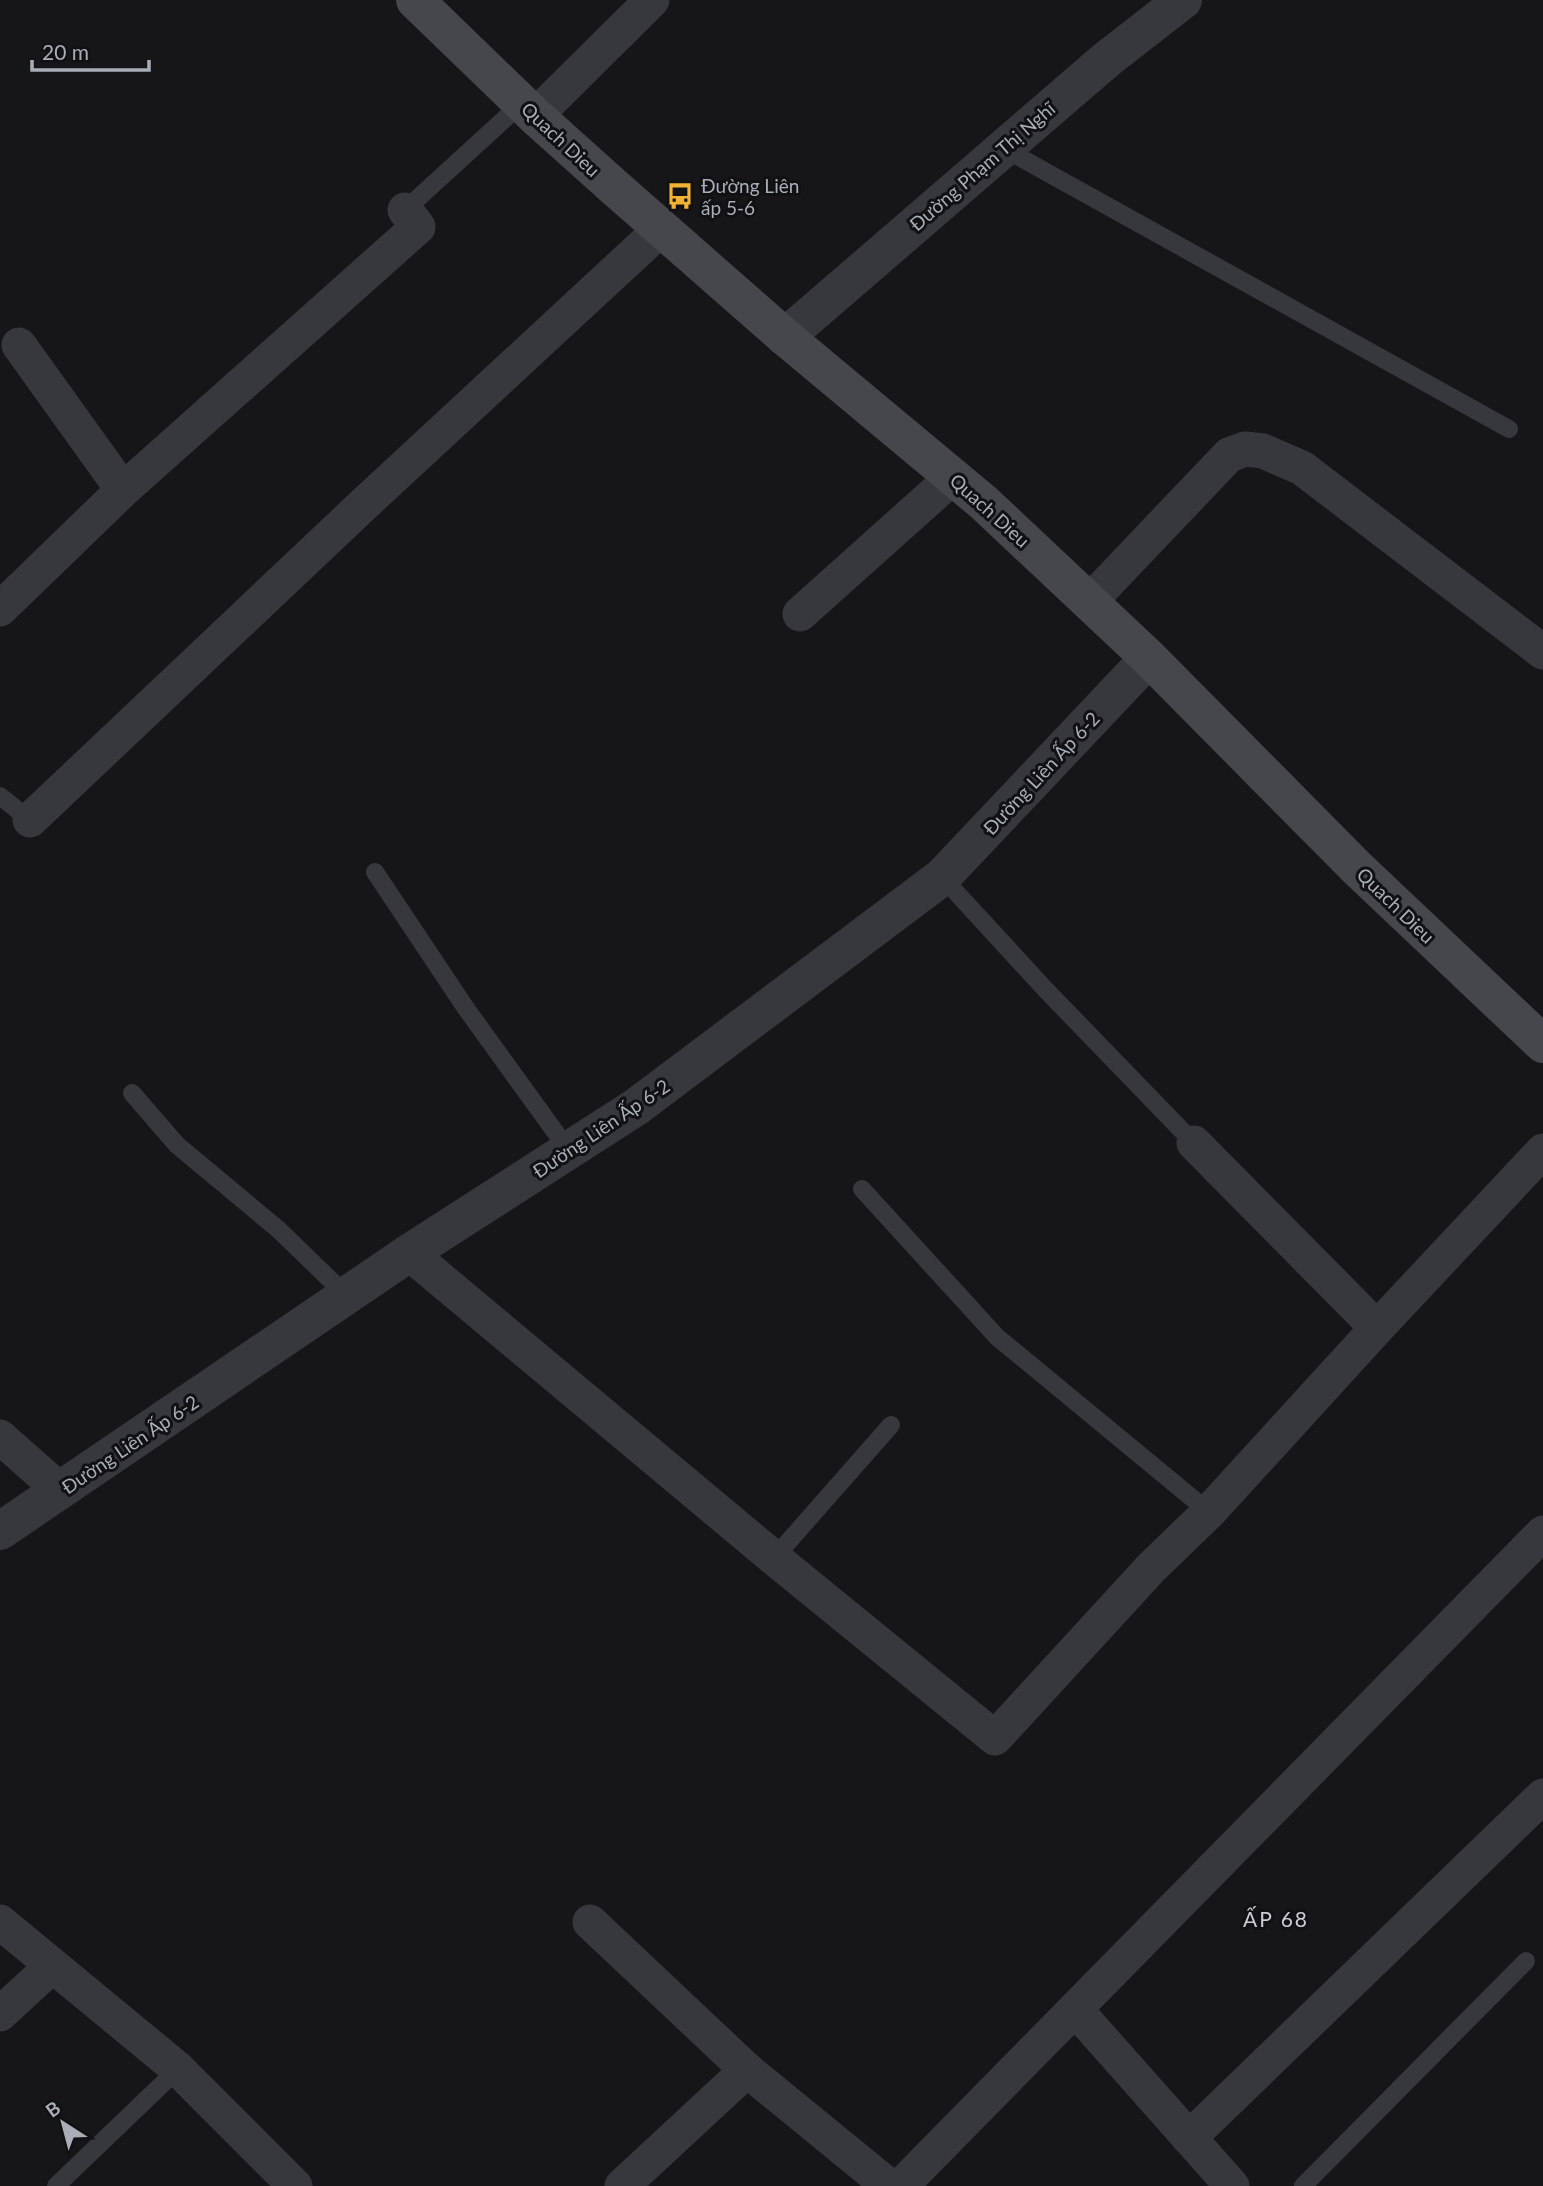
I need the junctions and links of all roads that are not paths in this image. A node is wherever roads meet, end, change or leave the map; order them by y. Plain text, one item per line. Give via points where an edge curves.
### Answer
1 (415, 0) edge
2 (652, 0) edge
3 (1183, 0) edge
4 (528, 110) junction
5 (1003, 148) junction
6 (405, 210) joint
7 (661, 229) junction
8 (785, 337) junction
9 (19, 345) dead end
10 (1509, 429) dead end
11 (953, 477) junction
12 (123, 490) junction
13 (1089, 602) junction
14 (0, 610) edge
15 (800, 614) dead end
16 (1543, 652) edge
17 (1149, 659) junction
18 (0, 796) edge
19 (30, 820) joint
20 (376, 872) dead end
21 (942, 877) junction
22 (1543, 1044) edge
23 (132, 1093) dead end
24 (1194, 1143) joint
25 (569, 1151) junction
26 (1543, 1151) edge
27 (862, 1189) dead end
28 (409, 1253) junction
29 (346, 1296) junction
30 (1377, 1328) junction
31 (891, 1425) dead end
32 (0, 1437) edge
33 (61, 1491) junction
34 (1209, 1512) junction
35 (0, 1531) edge
36 (1543, 1533) edge
37 (774, 1558) junction
38 (1543, 1796) edge
39 (0, 1922) edge
40 (590, 1922) dead end
41 (1526, 1961) dead end
42 (52, 1966) junction
43 (1075, 2009) junction
44 (0, 2014) edge
45 (178, 2069) junction
46 (747, 2070) junction
47 (1189, 2138) junction
48 (56, 2186) edge
49 (295, 2186) edge
50 (622, 2186) edge
51 (889, 2186) edge
52 (901, 2186) edge
53 (1232, 2186) edge
54 (1303, 2186) edge

1 - 4 main road, Quach Dieu
2 - 4 street
3 - 5 street, Đường Phạm Thị Nghĩ
4 - 6 lane
4 - 7 main road, Quach Dieu
5 - 8 street, Đường Phạm Thị Nghĩ
5 - 10 lane
6 - 12 street via 418,227
7 - 8 main road, Quach Dieu
7 - 19 street
8 - 11 main road, Quach Dieu
9 - 12 street
11 - 13 main road, Quach Dieu
11 - 15 street
12 - 14 street
13 - 16 street via 1226,458 1253,449 1302,468
13 - 17 main road, Quach Dieu
17 - 21 street, Đường Liên Ấp 6-2
17 - 22 main road, Quach Dieu via 1357,868
18 - 19 lane
20 - 25 lane via 465,1007
21 - 24 lane
21 - 25 street, Đường Liên Ấp 6-2 via 636,1107
23 - 29 lane via 177,1145 279,1230
24 - 30 street
25 - 28 street, Đường Liên Ấp 6-2
26 - 30 street
27 - 34 lane via 998,1337
28 - 29 street, Đường Liên Ấp 6-2
28 - 37 street
29 - 33 street, Đường Liên Ấp 6-2
30 - 34 street
31 - 37 lane
32 - 33 street
33 - 35 street, Đường Liên Ấp 6-2
34 - 37 street via 1151,1568 995,1738
36 - 43 street
38 - 47 street
39 - 42 street
40 - 46 street
41 - 54 lane
42 - 44 street
42 - 45 street
43 - 47 street
43 - 52 street
45 - 48 lane
45 - 49 street
46 - 50 street
46 - 51 street
47 - 53 street

